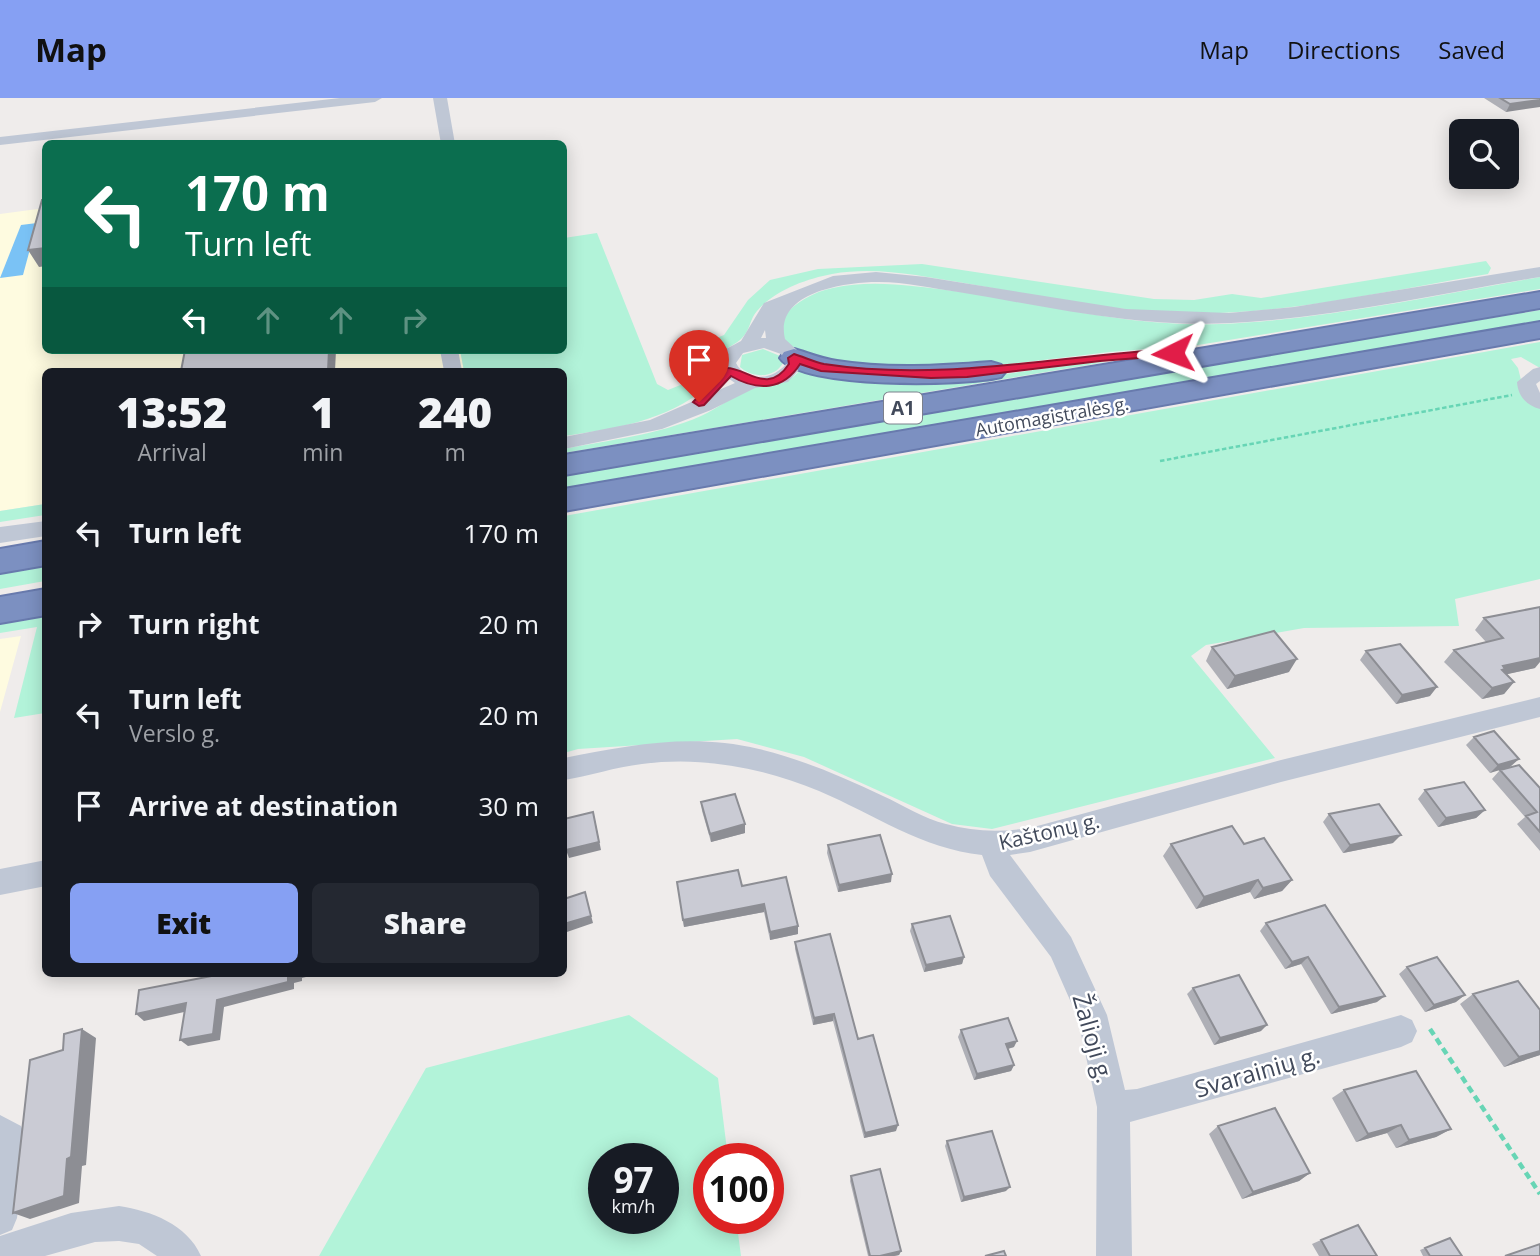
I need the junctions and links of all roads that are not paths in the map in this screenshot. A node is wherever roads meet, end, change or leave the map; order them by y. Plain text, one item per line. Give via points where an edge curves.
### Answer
1 (376, 98) edge
2 (440, 98) edge
3 (447, 140) edge
4 (0, 141) edge
5 (1540, 272) edge
6 (1540, 295) edge
7 (792, 297) junction
8 (1540, 300) edge
9 (1540, 330) edge
10 (748, 344) junction
11 (787, 352) junction
12 (729, 370) junction
13 (1540, 373) edge
14 (753, 382) junction
15 (1534, 398) edge
16 (682, 414) junction
17 (567, 442) edge
18 (567, 464) edge
19 (567, 499) edge
20 (42, 529) edge
21 (0, 536) edge
22 (42, 554) edge
23 (0, 561) edge
24 (42, 591) edge
25 (0, 598) edge
26 (42, 603) edge
27 (0, 610) edge
28 (1540, 707) edge
29 (567, 767) edge
30 (993, 845) junction
31 (42, 874) edge
32 (0, 882) edge
33 (1415, 1030) road end
34 (1114, 1107) junction
35 (0, 1132) edge
36 (0, 1218) edge
37 (0, 1254) edge
38 (183, 1256) edge
39 (1114, 1256) edge

1 - 4 street
2 - 3 street
5 - 7 street via 1294,312 1229,318 1126,314 876,277 833,281
6 - 11 highway via 1224,346 967,374 821,367
7 - 10 street via 770,307
7 - 11 street via 775,321 774,337
8 - 18 highway, Automagistralės g. / A1
9 - 19 highway, Automagistralės g. / A1
10 - 11 street via 764,343
10 - 12 street via 728,357
11 - 14 street via 795,364 787,375
12 - 14 street
12 - 16 street via 715,388
13 - 15 street via 1526,382
14 - 16 street
16 - 17 street via 632,431
20 - 21 street
22 - 23 highway
24 - 25 highway
26 - 27 highway
28 - 30 street, Kaštonų g. via 1030,840
29 - 30 street, Kaštonų g. via 644,753 718,752 752,758 825,780 934,833
30 - 34 street, Žalioji g. via 1000,867 1046,924 1072,969 1092,1014
31 - 32 street
33 - 34 street, Svarainių g. via 1137,1105
34 - 39 street, Žalioji g.
35 - 36 street via 9,1138
37 - 38 street via 87,1226 122,1221 155,1234

